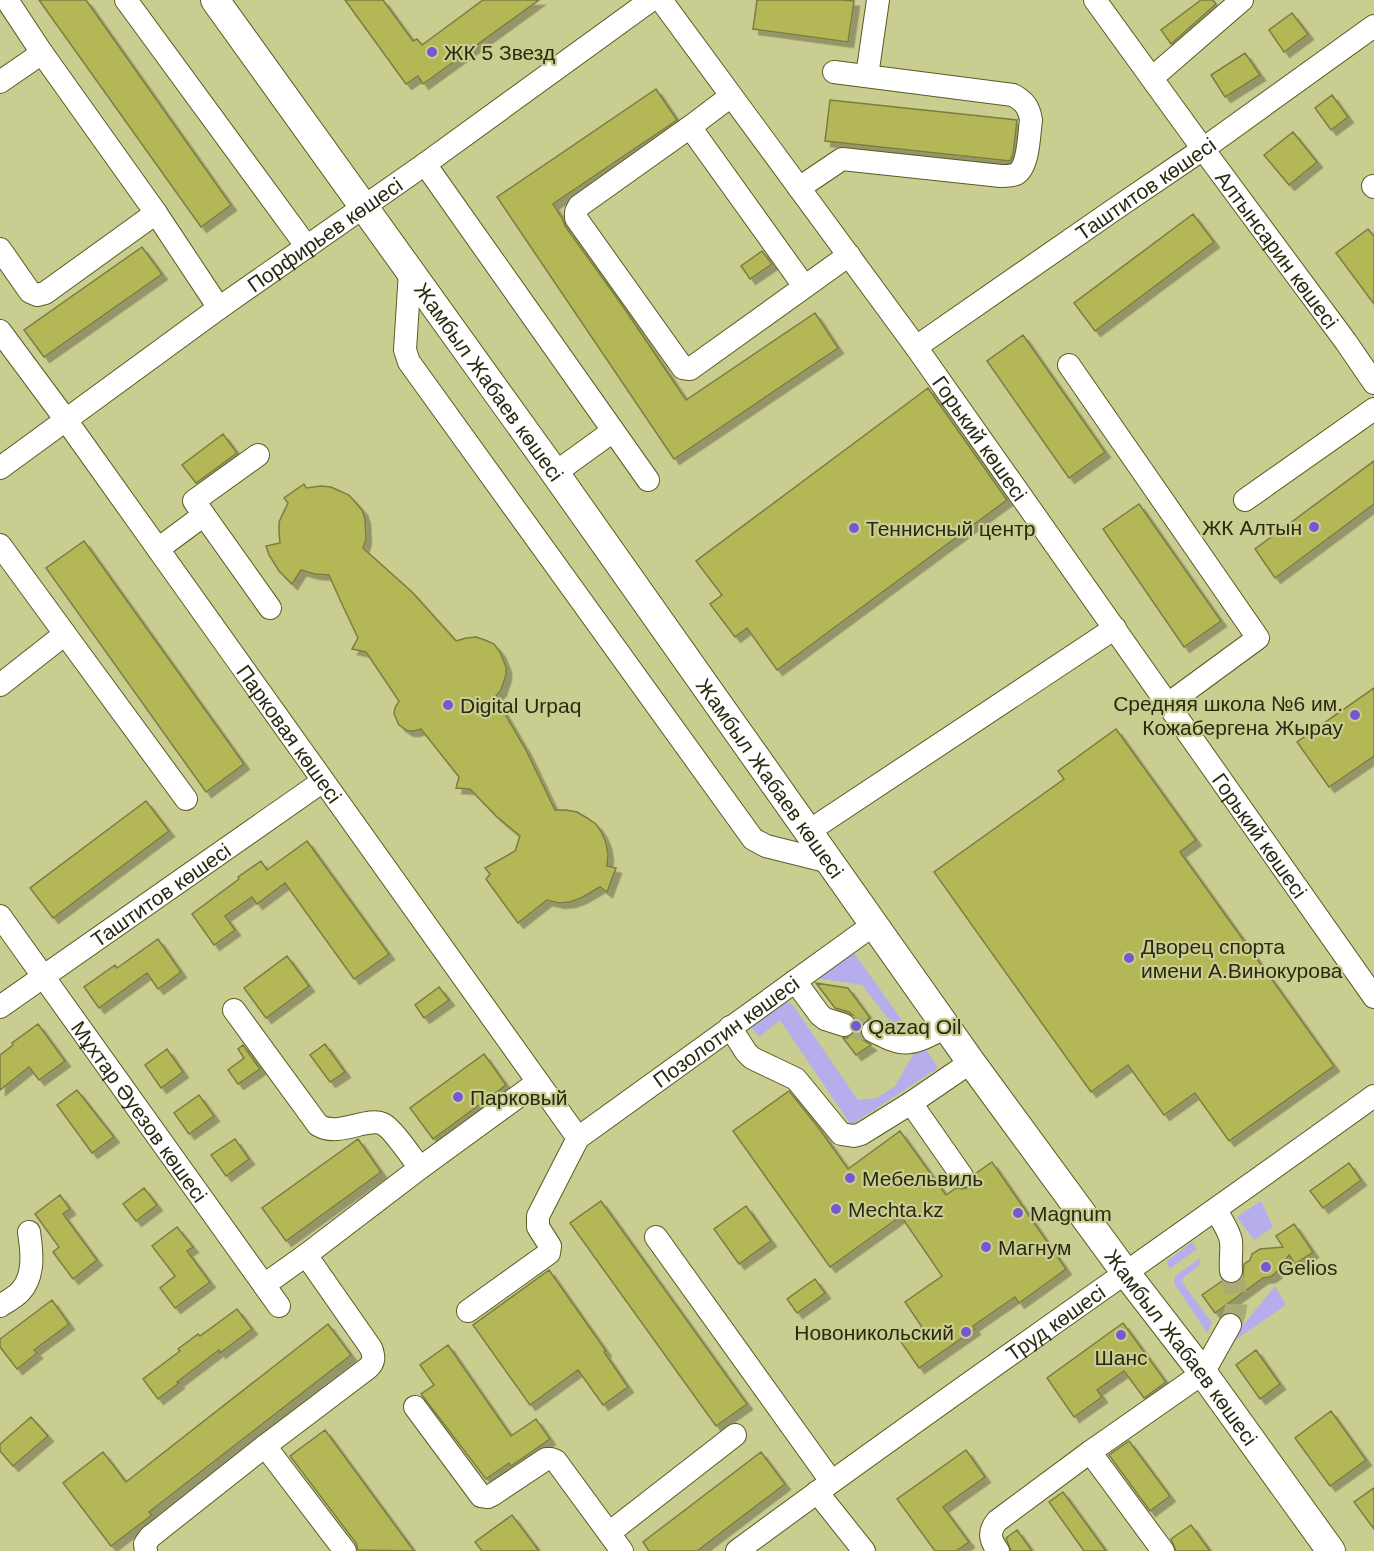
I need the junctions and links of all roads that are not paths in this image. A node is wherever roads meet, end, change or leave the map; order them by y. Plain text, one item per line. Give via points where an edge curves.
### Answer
1 (7, 0) edge
2 (126, 0) edge
3 (215, 0) edge
4 (651, 0) edge
5 (661, 0) edge
6 (878, 0) edge
7 (1095, 0) edge
8 (1242, 0) edge
9 (1374, 26) edge
10 (42, 53) junction
11 (834, 72) dead end
12 (867, 76) junction
13 (1152, 78) junction
14 (0, 82) edge
15 (731, 96) junction
16 (690, 127) junction
17 (1203, 149) junction
18 (425, 164) junction
19 (799, 188) junction
20 (364, 207) junction
21 (156, 213) junction
22 (307, 247) junction
23 (0, 249) edge
24 (849, 255) junction
25 (410, 271) junction
26 (804, 286) junction
27 (219, 308) junction
28 (0, 330) edge
29 (916, 347) junction
30 (9, 357) edge
31 (1069, 365) dead end
32 (1374, 383) edge
33 (1374, 409) edge
34 (66, 420) junction
35 (613, 431) junction
36 (258, 455) dead end
37 (0, 468) edge
38 (555, 473) junction
39 (648, 480) dead end
40 (1245, 500) dead end
41 (204, 515) junction
42 (0, 544) edge
43 (158, 549) junction
44 (270, 608) dead end
45 (1115, 628) junction
46 (65, 634) junction
47 (0, 685) edge
48 (1168, 704) junction
49 (323, 781) junction
50 (186, 799) dead end
51 (809, 831) junction
52 (830, 862) junction
53 (0, 916) edge
54 (873, 925) junction
55 (43, 977) junction
56 (795, 981) junction
57 (1374, 997) edge
58 (0, 1007) edge
59 (234, 1010) dead end
60 (844, 1025) tunnel mouth
61 (730, 1027) junction
62 (946, 1028) junction
63 (873, 1031) tunnel mouth
64 (971, 1062) junction
65 (538, 1082) junction
66 (1374, 1096) edge
67 (910, 1103) junction
68 (578, 1138) junction
69 (420, 1168) junction
70 (962, 1176) dead end
71 (1215, 1210) junction
72 (29, 1232) dead end
73 (656, 1238) dead end
74 (306, 1255) junction
75 (1231, 1271) tunnel mouth
76 (1125, 1272) junction
77 (264, 1285) junction
78 (0, 1306) edge
79 (279, 1306) dead end
80 (468, 1311) dead end
81 (1230, 1325) tunnel mouth
82 (1203, 1373) junction
83 (415, 1407) dead end
84 (735, 1435) dead end
85 (265, 1446) junction
86 (1090, 1452) junction
87 (824, 1487) junction
88 (615, 1542) edge
89 (147, 1551) edge
90 (345, 1551) edge
91 (737, 1551) edge
92 (864, 1551) edge
93 (998, 1551) edge
94 (1163, 1551) edge
95 (1331, 1551) edge

1 - 10 street
2 - 22 street
3 - 20 main road, Жамбыл Жабаев көшесі
4 - 18 street, Порфирьев көшесі
5 - 15 street, Горький көшесі
6 - 12 street
7 - 13 street, Алтынсарин көшесі
8 - 13 street
9 - 17 street, Таштитов көшесі
10 - 14 street
10 - 21 street
11 - 12 street
12 - 19 street via 1005,93 1020,99 1028,107 1031,120 1021,170 1001,176 842,159
13 - 17 street, Алтынсарин көшесі
15 - 16 street
15 - 19 street, Горький көшесі
16 - 26 street
16 - 26 street via 579,206 576,212 576,218 683,368 690,369
17 - 29 street, Таштитов көшесі
17 - 32 street, Алтынсарин көшесі
18 - 20 street, Порфирьев көшесі
18 - 35 street
19 - 24 street, Горький көшесі
20 - 22 street, Порфирьев көшесі
20 - 25 main road, Жамбыл Жабаев көшесі
21 - 23 street via 45,294 30,292
21 - 27 street
22 - 27 street, Порфирьев көшесі
24 - 26 street
24 - 29 street, Горький көшесі
25 - 38 main road, Жамбыл Жабаев көшесі
25 - 52 street via 405,350 409,362 753,839
27 - 34 street, Порфирьев көшесі
28 - 30 street, Парковая көшесі
29 - 45 street, Горький көшесі
30 - 34 street, Парковая көшесі
31 - 48 street via 1258,638
33 - 40 street
34 - 37 street, Порфирьев көшесі
34 - 43 street, Парковая көшесі
35 - 38 street
35 - 39 street
36 - 41 street via 194,501
38 - 51 main road, Жамбыл Жабаев көшесі
41 - 43 street
41 - 44 street
42 - 46 street
43 - 49 street, Парковая көшесі
45 - 48 street, Горький көшесі
45 - 51 street
46 - 47 street
46 - 50 street
48 - 57 street, Горький көшесі
49 - 55 street, Таштитов көшесі
49 - 65 street, Парковая көшесі
51 - 52 main road, Жамбыл Жабаев көшесі
52 - 54 main road, Жамбыл Жабаев көшесі
53 - 55 street, Мұхтар Әуезов көшесі
54 - 56 street, Позолотин көшесі
54 - 62 main road, Жамбыл Жабаев көшесі
55 - 58 street, Таштитов көшесі
55 - 77 street, Мұхтар Әуезов көшесі
56 - 60 street via 819,1015
56 - 61 street, Позолотин көшесі
59 - 69 street via 318,1125 338,1129 382,1123
61 - 67 street via 752,1058 796,1079 841,1134 861,1134
61 - 68 street, Позолотин көшесі
62 - 63 street via 907,1043
62 - 64 main road, Жамбыл Жабаев көшесі
64 - 67 street
64 - 76 main road, Жамбыл Жабаев көшесі
65 - 68 street, Парковая көшесі
65 - 69 street
66 - 71 street, Труд көшесі
67 - 70 street
68 - 80 street via 538,1216 538,1227 550,1246 549,1253
69 - 74 street
71 - 75 street via 1230,1236
71 - 76 street, Труд көшесі
72 - 78 street via 32,1250 26,1283
73 - 87 street
74 - 77 street
74 - 85 street via 371,1348 374,1359 368,1368
76 - 82 main road, Жамбыл Жабаев көшесі
76 - 87 street, Труд көшесі
77 - 79 street, Мұхтар Әуезов көшесі
81 - 82 street
82 - 86 street
82 - 95 main road, Жамбыл Жабаев көшесі
83 - 88 street via 481,1496 492,1496 551,1459
84 - 88 street
85 - 89 street via 150,1537 145,1544
85 - 90 street
86 - 93 street via 997,1521 990,1534
86 - 94 street
87 - 91 street, Труд көшесі
87 - 92 street

